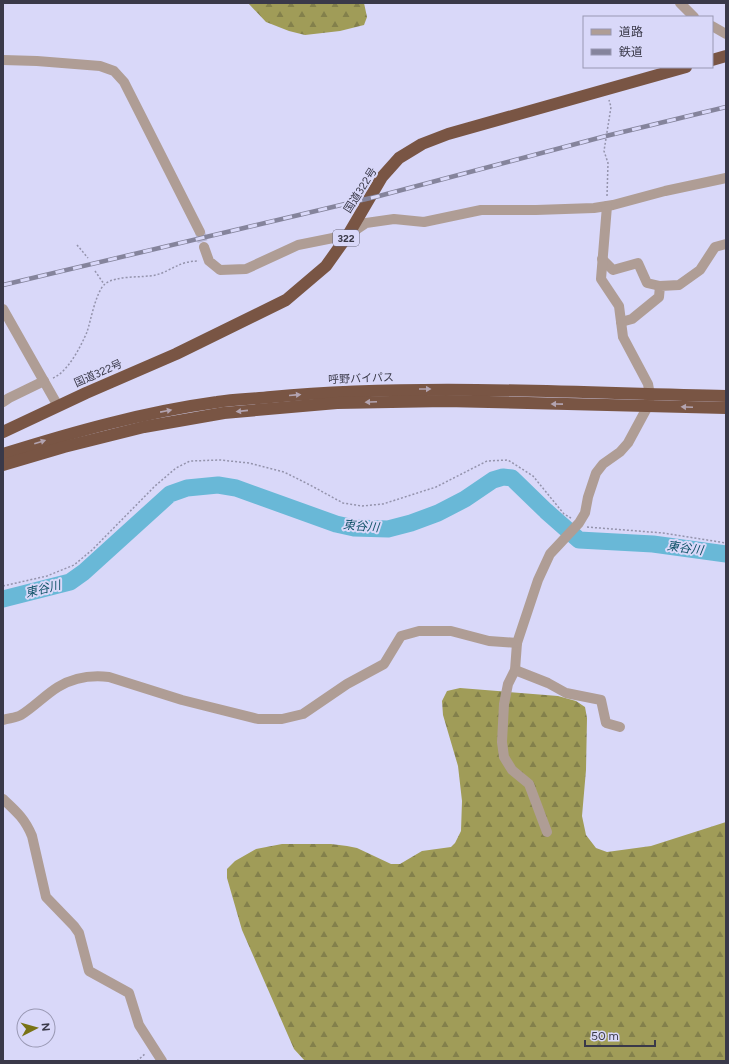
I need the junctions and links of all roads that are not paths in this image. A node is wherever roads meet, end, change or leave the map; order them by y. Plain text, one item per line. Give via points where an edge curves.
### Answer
1 (680, 3) edge
2 (693, 16) edge
3 (713, 27) edge
4 (726, 34) edge
5 (726, 56) edge
6 (3, 60) edge
7 (713, 60) edge
8 (683, 68) edge
9 (726, 178) edge
10 (606, 206) junction
11 (200, 232) tunnel mouth
12 (348, 235) junction
13 (726, 244) edge
14 (204, 247) tunnel mouth
15 (602, 259) junction
16 (660, 286) junction
17 (3, 308) edge
18 (621, 322) junction
19 (44, 381) junction
20 (726, 396) edge
21 (649, 400) junction
22 (3, 402) edge
23 (58, 406) junction
24 (726, 408) edge
25 (3, 432) edge
26 (3, 454) edge
27 (3, 465) edge
28 (517, 643) junction
29 (515, 670) junction
30 (3, 720) edge
31 (620, 727) dead end
32 (3, 799) edge
33 (547, 832) dead end
34 (162, 1061) edge

1 - 2 street
3 - 4 street
5 - 7 highway
6 - 11 street via 100,66 114,71 124,82
8 - 12 highway, 国道322号 / 322 via 448,134 422,144 399,158 382,177
9 - 10 street
10 - 12 street via 481,210 424,222 394,219 366,222
10 - 15 street
12 - 14 street via 298,245 246,269 220,270 209,261
12 - 23 highway, 国道322号 / 322 via 326,266 286,300 176,354
13 - 16 street via 715,247 700,270 679,285
15 - 16 street via 613,270 638,264 647,284
15 - 18 street via 601,279 619,306
16 - 18 street via 659,297 632,319
17 - 19 street
18 - 21 street via 623,337 648,384
19 - 22 street
19 - 23 street
20 - 21 highway, 呼野バイパス
24 -> 21 highway, 呼野バイパス
26 -> 21 highway, 呼野バイパス via 51,439 148,415 216,402 316,393 370,390 514,390
21 -> 27 highway, 呼野バイパス via 387,401 224,413 144,427
21 - 28 street via 628,443 596,473 585,513 579,523 550,554 538,580
23 - 25 highway, 国道322号 / 322
28 - 29 street
28 - 30 street via 489,641 451,632 419,631 401,636 384,664 347,684 303,714 282,719 258,719 99,676 58,687 20,716
29 - 31 street via 566,693 601,700 606,723
29 - 33 street via 508,684 504,704 504,757 512,770 529,784
32 - 34 street via 29,827 46,897 79,934 90,971 130,993 139,1026

